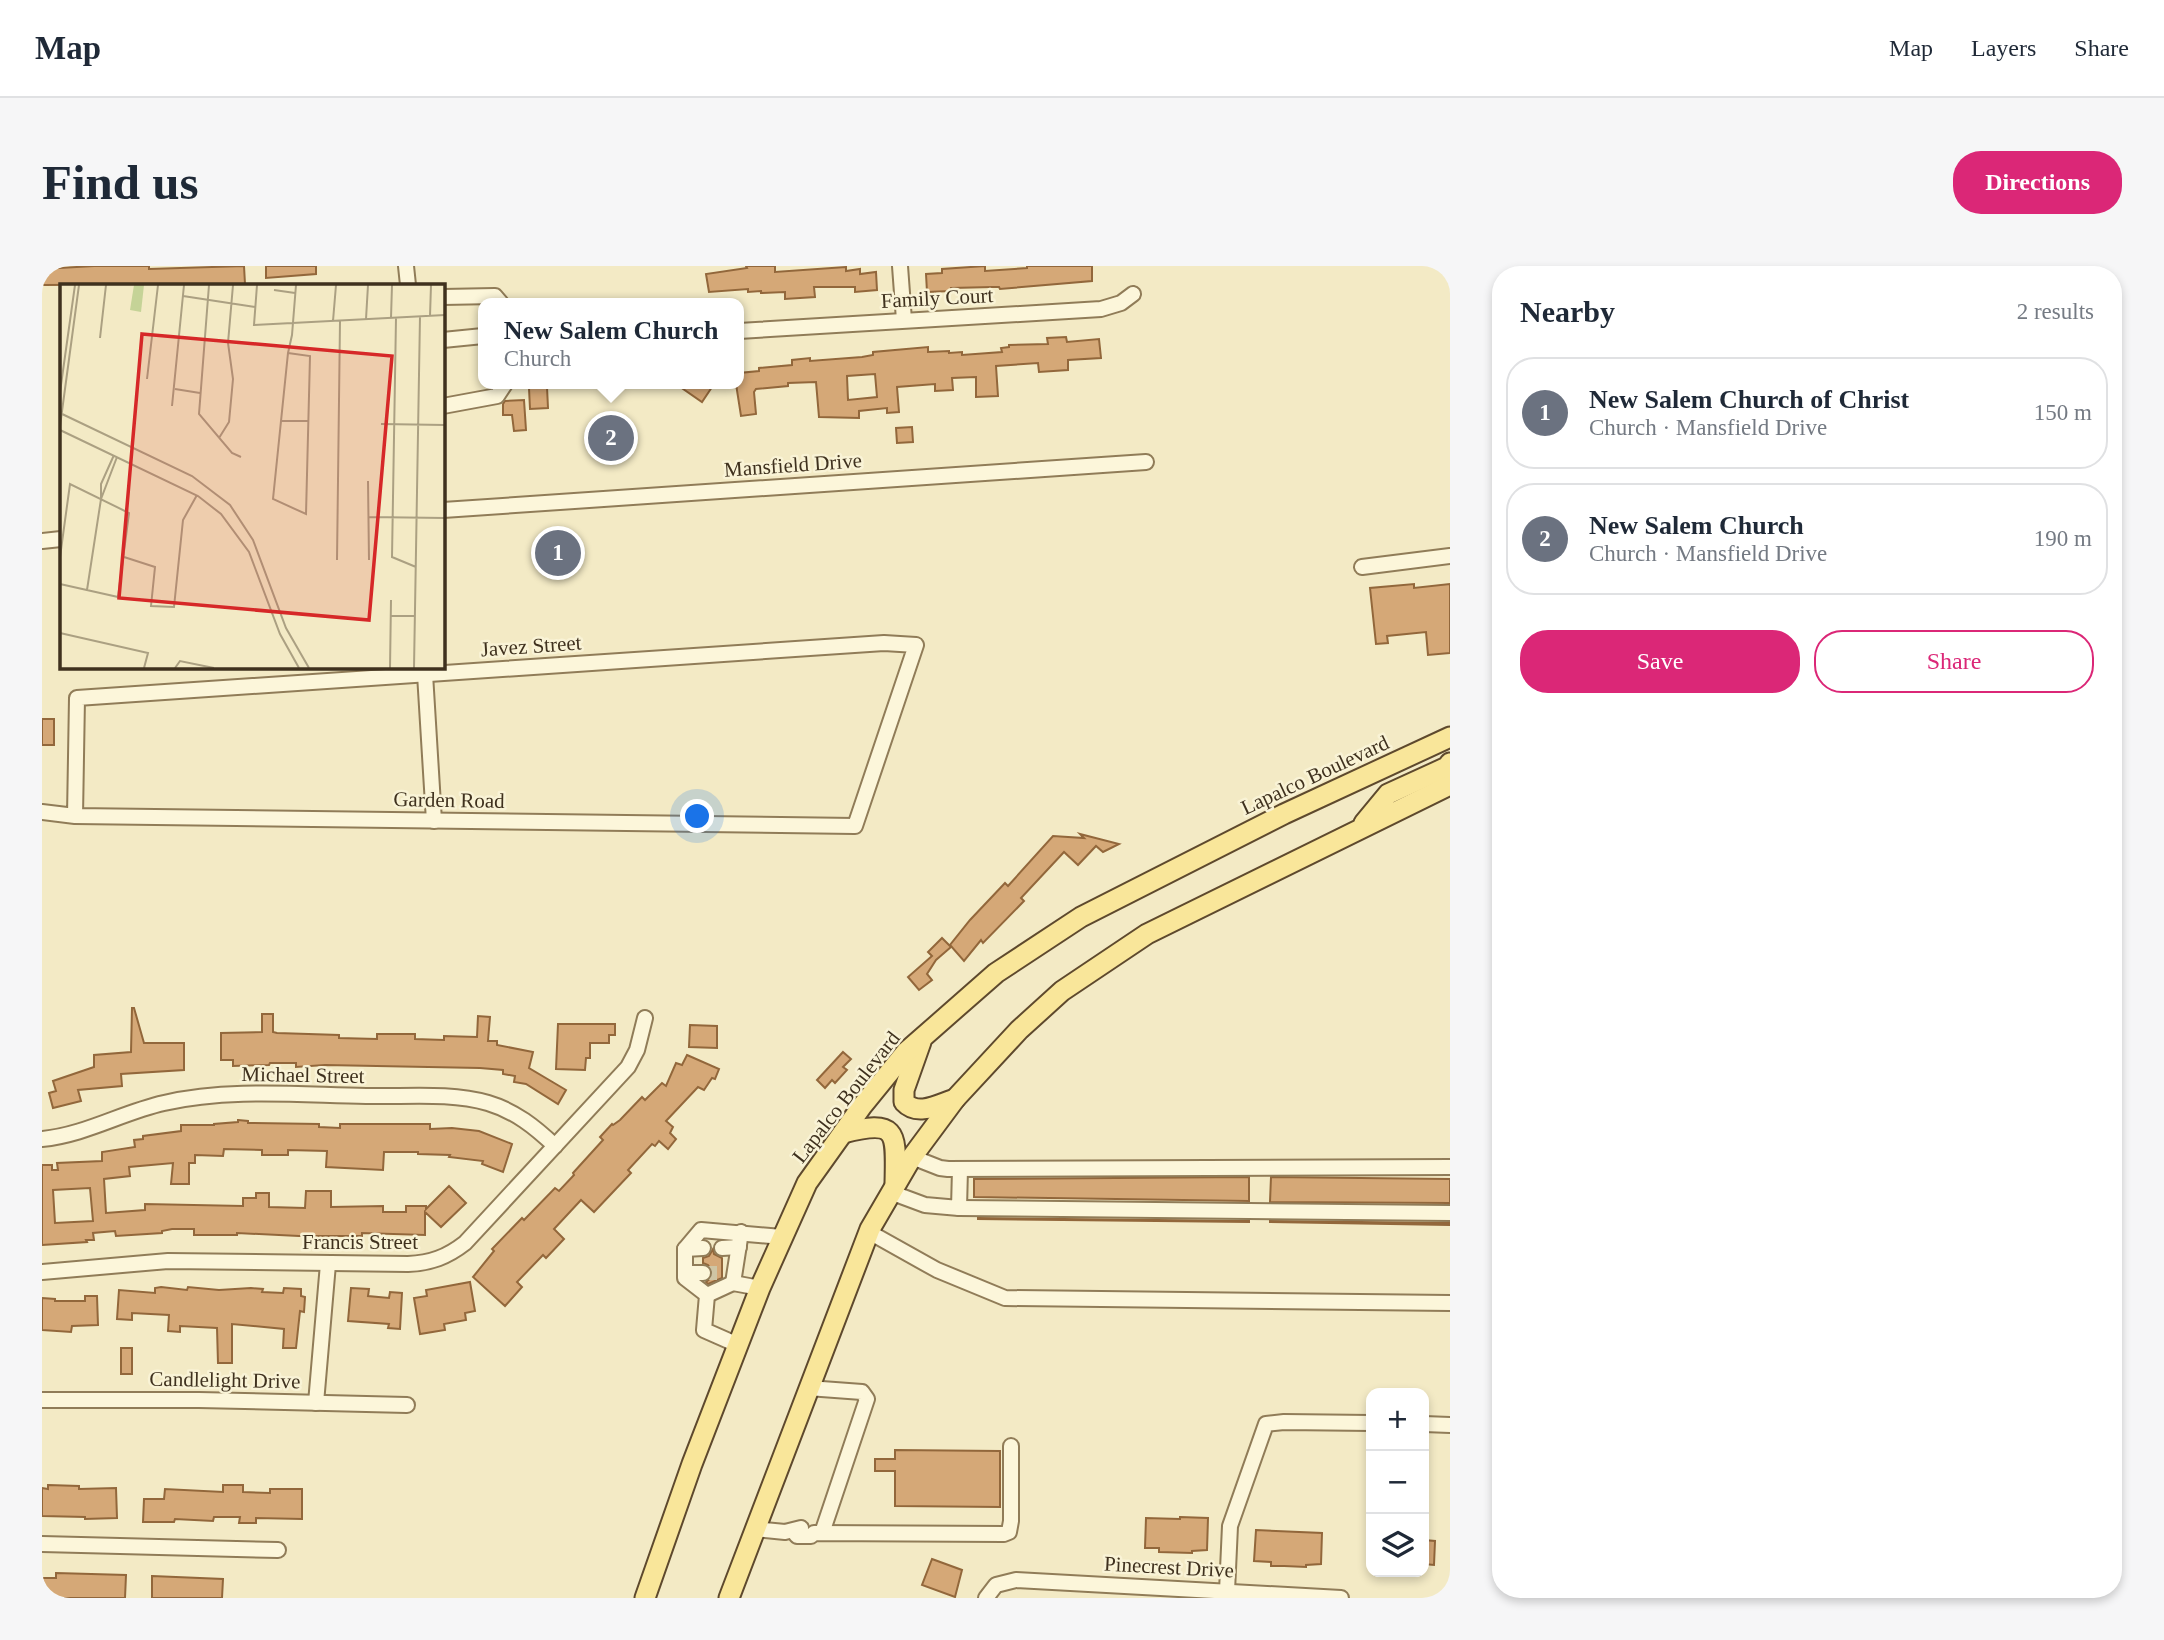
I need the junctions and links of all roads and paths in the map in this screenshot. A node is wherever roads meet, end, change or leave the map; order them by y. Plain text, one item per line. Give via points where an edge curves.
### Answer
1 (406, 266) edge
2 (900, 266) edge
3 (408, 284) edge
4 (1133, 294) dead end
5 (444, 297) edge
6 (496, 298) edge
7 (904, 320) junction
8 (744, 331) edge
9 (478, 336) edge
10 (444, 340) edge
11 (502, 389) edge
12 (444, 406) edge
13 (1146, 462) dead end
14 (444, 510) edge
15 (60, 539) edge
16 (42, 541) edge
17 (1450, 556) edge
18 (1362, 566) dead end
19 (425, 674) junction
20 (1448, 741) edge
21 (1450, 763) edge
22 (1450, 785) edge
23 (42, 813) edge
24 (75, 816) junction
25 (434, 821) junction
26 (855, 826) joint
27 (1359, 829) junction
28 (645, 1018) dead end
29 (922, 1038) junction
30 (955, 1099) junction
31 (842, 1133) junction
32 (42, 1139) edge
33 (555, 1146) junction
34 (912, 1157) junction
35 (1450, 1167) edge
36 (960, 1169) junction
37 (893, 1188) junction
38 (960, 1208) junction
39 (1450, 1213) edge
40 (869, 1232) junction
41 (782, 1237) junction
42 (740, 1240) junction
43 (703, 1248) dead end
44 (722, 1248) dead end
45 (685, 1249) junction
46 (328, 1264) junction
47 (42, 1272) edge
48 (685, 1273) junction
49 (703, 1273) tunnel mouth
50 (730, 1276) junction
51 (760, 1288) junction
52 (707, 1295) junction
53 (1450, 1303) edge
54 (738, 1345) junction
55 (808, 1388) junction
56 (42, 1400) edge
57 (316, 1403) junction
58 (407, 1405) dead end
59 (1366, 1423) edge
60 (1429, 1424) edge
61 (1450, 1425) edge
62 (1011, 1446) dead end
63 (755, 1529) junction
64 (818, 1533) junction
65 (42, 1544) edge
66 (278, 1550) dead end
67 (1227, 1591) junction
68 (732, 1597) edge
69 (645, 1598) edge
70 (986, 1598) edge
71 (1341, 1598) edge

1 - 3 street
2 - 7 street
4 - 7 street, Family Court via 1101,309
5 - 6 street
7 - 8 street, Family Court
9 - 10 street
11 - 12 street via 497,396
13 - 14 street, Mansfield Drive
15 - 16 street
17 - 18 street
19 - 24 street, Javez Street via 77,698
19 - 25 street
19 - 26 street, Javez Street via 884,643 915,645
20 - 29 main road, Lapalco Boulevard via 1284,814 1081,917 996,973
21 - 27 main road via 1388,794
22 - 27 main road
23 - 24 street, Garden Road
24 - 25 street, Garden Road
25 - 26 street, Garden Road
27 - 30 main road via 1147,934 1062,991
28 - 33 street, Francis Street via 628,1067
29 - 30 main road via 904,1102 920,1111
29 - 31 main road, Lapalco Boulevard
30 - 34 main road
31 - 37 main road via 883,1127 891,1133 896,1144
31 - 41 main road, Lapalco Boulevard via 807,1183
32 - 33 street, Michael Street via 75,1133 164,1102 197,1097 442,1097 488,1103 508,1111 533,1125
33 - 46 street, Francis Street via 452,1253 424,1263
34 - 36 street via 940,1168
34 - 37 main road
35 - 36 street
36 - 38 street
37 - 38 street via 925,1205
37 - 40 main road
38 - 39 street
40 - 53 street via 937,1270 1005,1298
40 - 55 main road
41 - 42 street
41 - 51 main road, Lapalco Boulevard
42 - 44 street
42 - 45 street via 701,1230
42 - 50 street
43 - 45 street
45 - 48 street
46 - 47 street, Francis Street via 168,1261
46 - 57 street
48 - 49 street
48 - 52 street via 685,1278
50 - 51 street
50 - 52 street
51 - 54 main road, Lapalco Boulevard
52 - 54 street via 704,1330
54 - 69 main road, Lapalco Boulevard
55 - 63 main road
55 - 64 street via 862,1392 867,1399
56 - 57 street, Candlelight Drive
57 - 58 street, Candlelight Drive
59 - 67 street via 1266,1424 1230,1526
60 - 61 street
62 - 64 street via 1009,1532
63 - 64 street via 810,1528
63 - 68 main road
65 - 66 street
67 - 70 street, Pinecrest Drive via 1009,1580 996,1585
67 - 71 street, Pinecrest Drive

